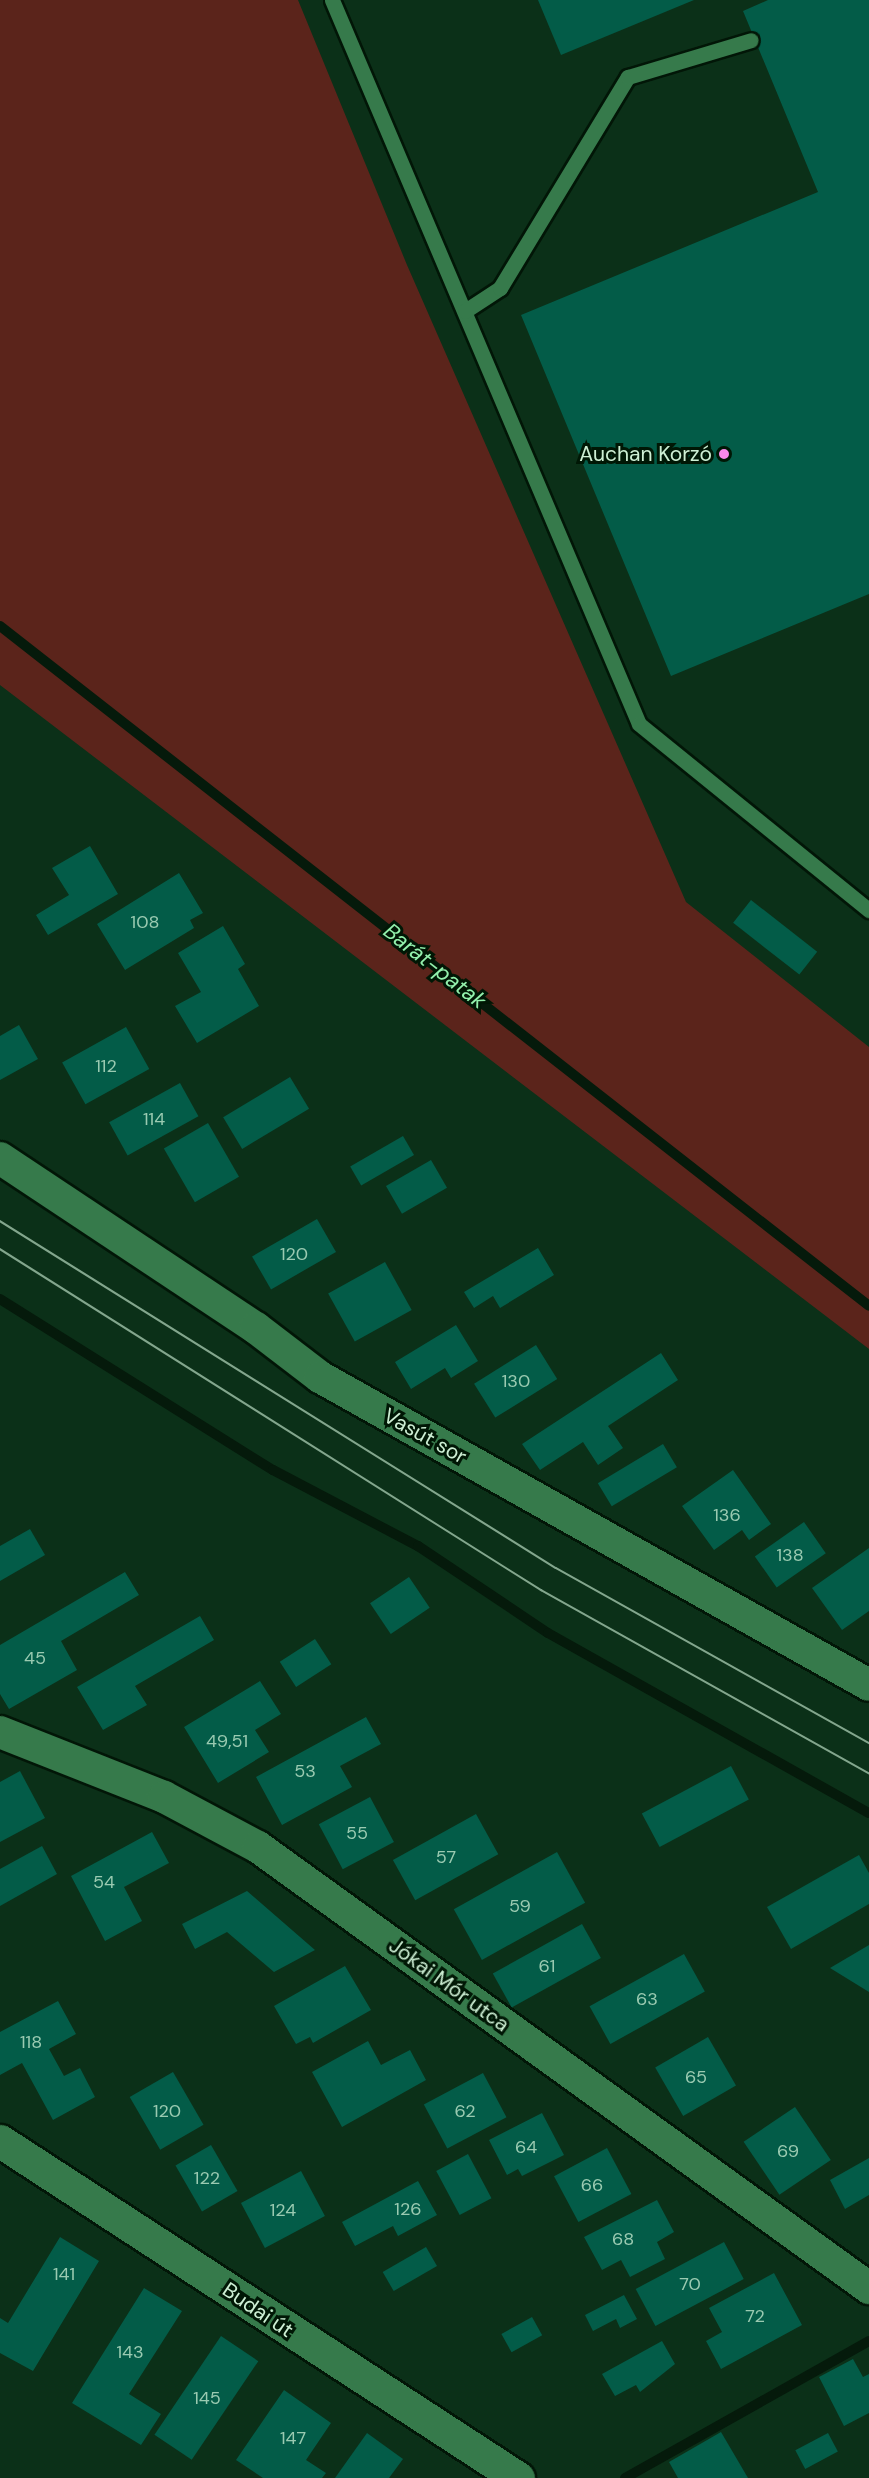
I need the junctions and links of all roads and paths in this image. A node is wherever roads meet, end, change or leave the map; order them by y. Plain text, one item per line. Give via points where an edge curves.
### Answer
1 (332, 0) edge
2 (751, 40) dead end
3 (465, 311) junction
4 (869, 910) edge
5 (0, 1158) edge
6 (869, 1685) edge
7 (0, 1732) edge
8 (0, 2141) edge
9 (869, 2288) edge
10 (518, 2478) edge

1 - 3 lane
2 - 3 lane via 628,77 500,288
3 - 4 lane via 639,724
5 - 6 street, Vasút sor via 256,1328 320,1377
7 - 9 street, Jókai Mór utca via 164,1797 258,1847
8 - 10 main road, Budai út

